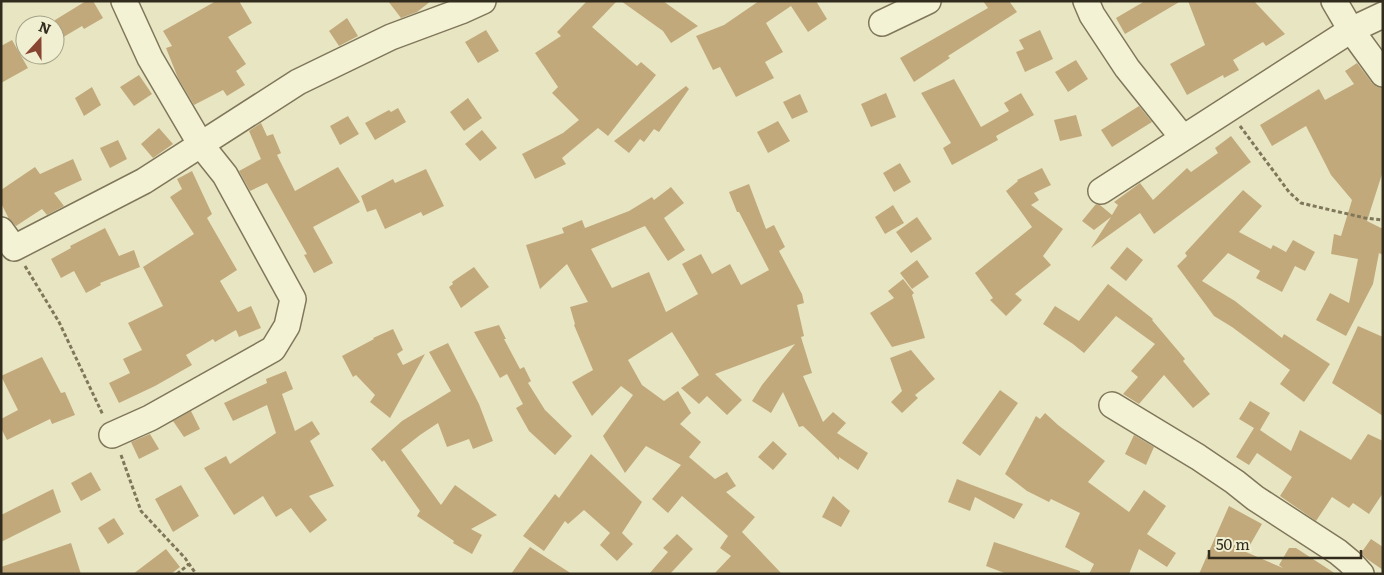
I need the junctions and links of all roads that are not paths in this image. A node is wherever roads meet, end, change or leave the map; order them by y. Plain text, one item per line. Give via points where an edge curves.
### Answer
1 (124, 1) edge
2 (482, 1) edge
3 (928, 1) edge
4 (1086, 1) edge
5 (1334, 1) edge
6 (1383, 15) edge
7 (882, 23) dead end
8 (1351, 30) junction
9 (1383, 74) edge
10 (1183, 138) junction
11 (201, 145) junction
12 (1101, 191) dead end
13 (1, 230) edge
14 (1112, 405) dead end
15 (112, 436) dead end
16 (1360, 574) edge

1 - 11 street via 150,58
2 - 11 street via 331,64
3 - 7 street
4 - 10 street via 1127,68
5 - 8 street
6 - 8 street
8 - 9 street
8 - 10 street
10 - 12 street
11 - 13 street via 144,181 14,248
11 - 15 street via 225,175 293,299 287,326 273,349
14 - 16 street via 1235,482 1338,552

